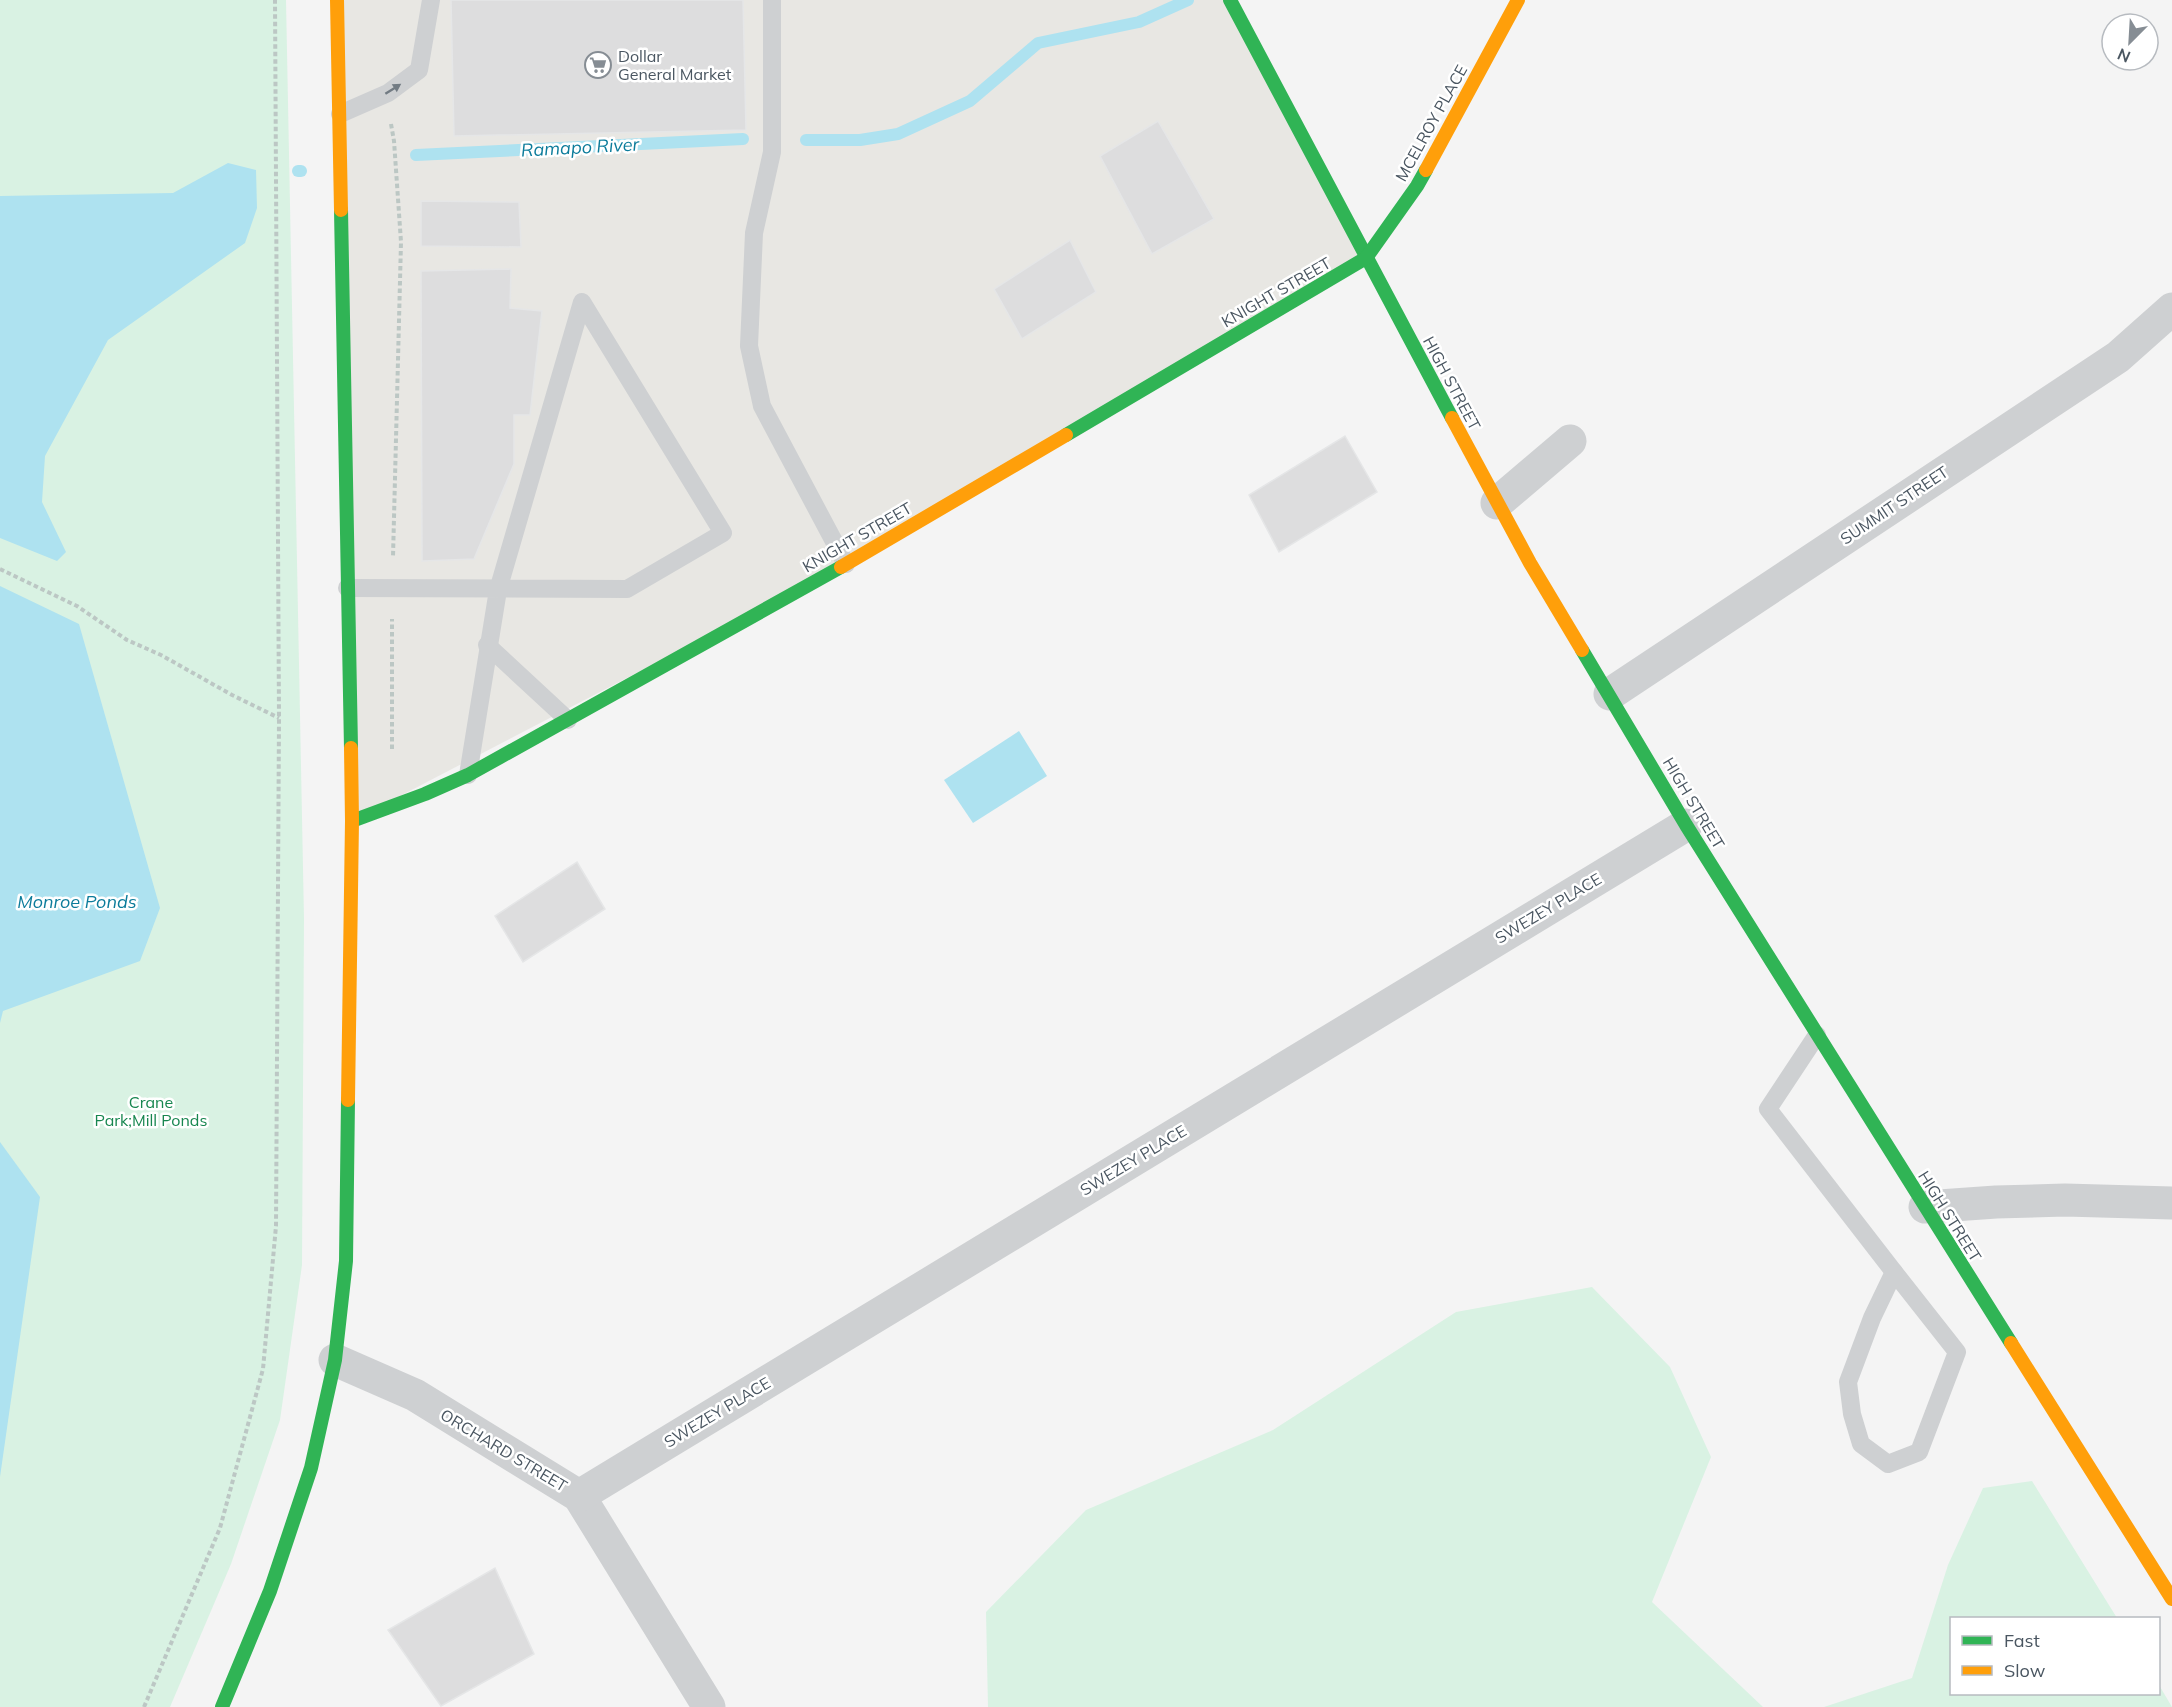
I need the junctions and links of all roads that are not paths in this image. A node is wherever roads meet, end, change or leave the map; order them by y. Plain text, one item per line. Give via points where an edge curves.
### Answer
1 (338, 0) edge
2 (431, 0) edge
3 (772, 0) edge
4 (1230, 0) edge
5 (1518, 0) edge
6 (340, 114) junction
7 (1366, 258) junction
8 (2172, 309) edge
9 (1569, 441) dead end
10 (1497, 503) junction
11 (846, 564) junction
12 (347, 588) junction
13 (498, 590) junction
14 (487, 645) junction
15 (1610, 694) junction
16 (568, 720) junction
17 (468, 775) junction
18 (352, 821) junction
19 (1686, 825) junction
20 (1817, 1035) junction
21 (2172, 1203) edge
22 (1925, 1207) junction
23 (1894, 1272) junction
24 (335, 1360) junction
25 (579, 1496) junction
26 (2172, 1599) edge
27 (222, 1707) edge
28 (709, 1707) edge

1 - 6 street
6 -> 2 lane via 388,93 419,70
3 - 11 lane via 772,152 754,232 749,346 762,406
4 - 7 street, HIGH STREET
5 - 7 street, MCELROY PLACE via 1417,186
6 - 12 street
7 - 10 street, HIGH STREET
7 - 11 street, KNIGHT STREET
8 - 15 street, SUMMIT STREET via 2118,357
9 - 10 street
10 - 15 street, HIGH STREET
11 - 16 street, KNIGHT STREET
12 - 13 lane
12 - 18 street
13 - 13 lane via 627,589 723,533 582,302
13 - 14 lane
14 - 16 lane
14 - 17 lane
15 - 19 street, HIGH STREET
16 - 17 street, KNIGHT STREET
17 - 18 street, KNIGHT STREET
18 - 24 street via 346,1261
19 - 20 street, HIGH STREET
19 - 25 street, SWEZEY PLACE
20 - 22 street, HIGH STREET
20 - 23 lane via 1768,1109
21 - 22 street via 2065,1200
22 - 26 street, HIGH STREET
23 - 23 lane via 1957,1352 1919,1452 1888,1464 1861,1444 1848,1382
24 - 25 street, ORCHARD STREET via 415,1395
24 - 27 street via 307,1479 270,1591
25 - 28 street, ORCHARD STREET

